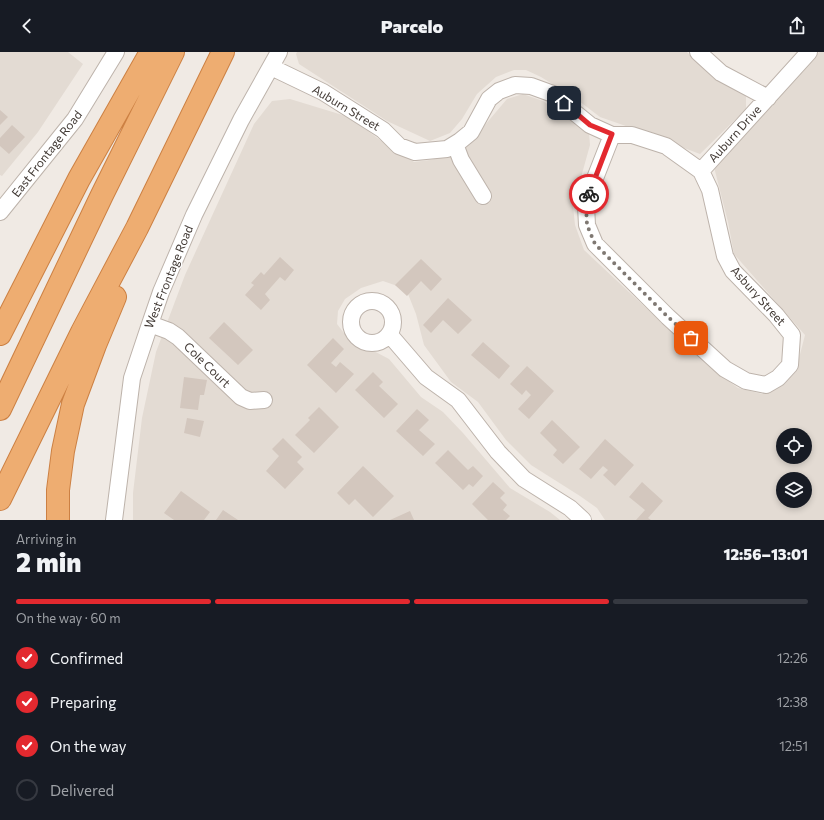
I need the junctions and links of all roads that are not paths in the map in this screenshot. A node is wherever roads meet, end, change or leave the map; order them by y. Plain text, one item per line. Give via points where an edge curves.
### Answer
1 (116, 52) edge
2 (151, 52) edge
3 (173, 52) edge
4 (223, 52) edge
5 (278, 52) edge
6 (698, 52) edge
7 (809, 52) edge
8 (271, 67) junction
9 (768, 98) junction
10 (612, 134) junction
11 (455, 144) junction
12 (701, 171) junction
13 (5, 195) edge
14 (483, 196) dead end
15 (0, 212) edge
16 (137, 228) junction
17 (150, 324) junction
18 (0, 334) edge
19 (389, 334) dead end
20 (264, 400) dead end
21 (0, 409) edge
22 (0, 499) edge
23 (58, 520) edge
24 (114, 520) edge
25 (583, 520) edge

1 - 13 street, East Frontage Road via 75,119
2 - 18 highway via 79,179
3 - 21 highway
4 - 16 highway
5 - 8 street, West Frontage Road
6 - 9 street, Auburn Drive via 722,73
7 - 9 street, Auburn Drive
8 - 11 street, Auburn Street via 323,92 383,130 399,146 415,152 447,149
8 - 17 street, West Frontage Road via 241,120 194,215
9 - 12 street, Auburn Drive
10 - 11 street, Auburn Street via 590,125 554,94 531,86 515,85 499,91 489,99 470,132
10 - 12 street, Auburn Street via 632,135 666,146
10 - 12 street, Asbury Street via 586,206 587,225 595,244 668,317 725,369 746,381 766,384 778,378 790,365 792,335 733,271 720,238 710,190
11 - 14 street via 461,160
13 - 15 street, East Frontage Road
16 - 22 highway via 82,332
16 - 23 highway via 113,305 73,404 63,451 58,490
17 - 20 street, Cole Court via 169,331 178,338 241,397 250,401
17 - 24 street, West Frontage Road via 132,378
19 - 25 street via 426,377 458,400 498,452 524,480 570,508

